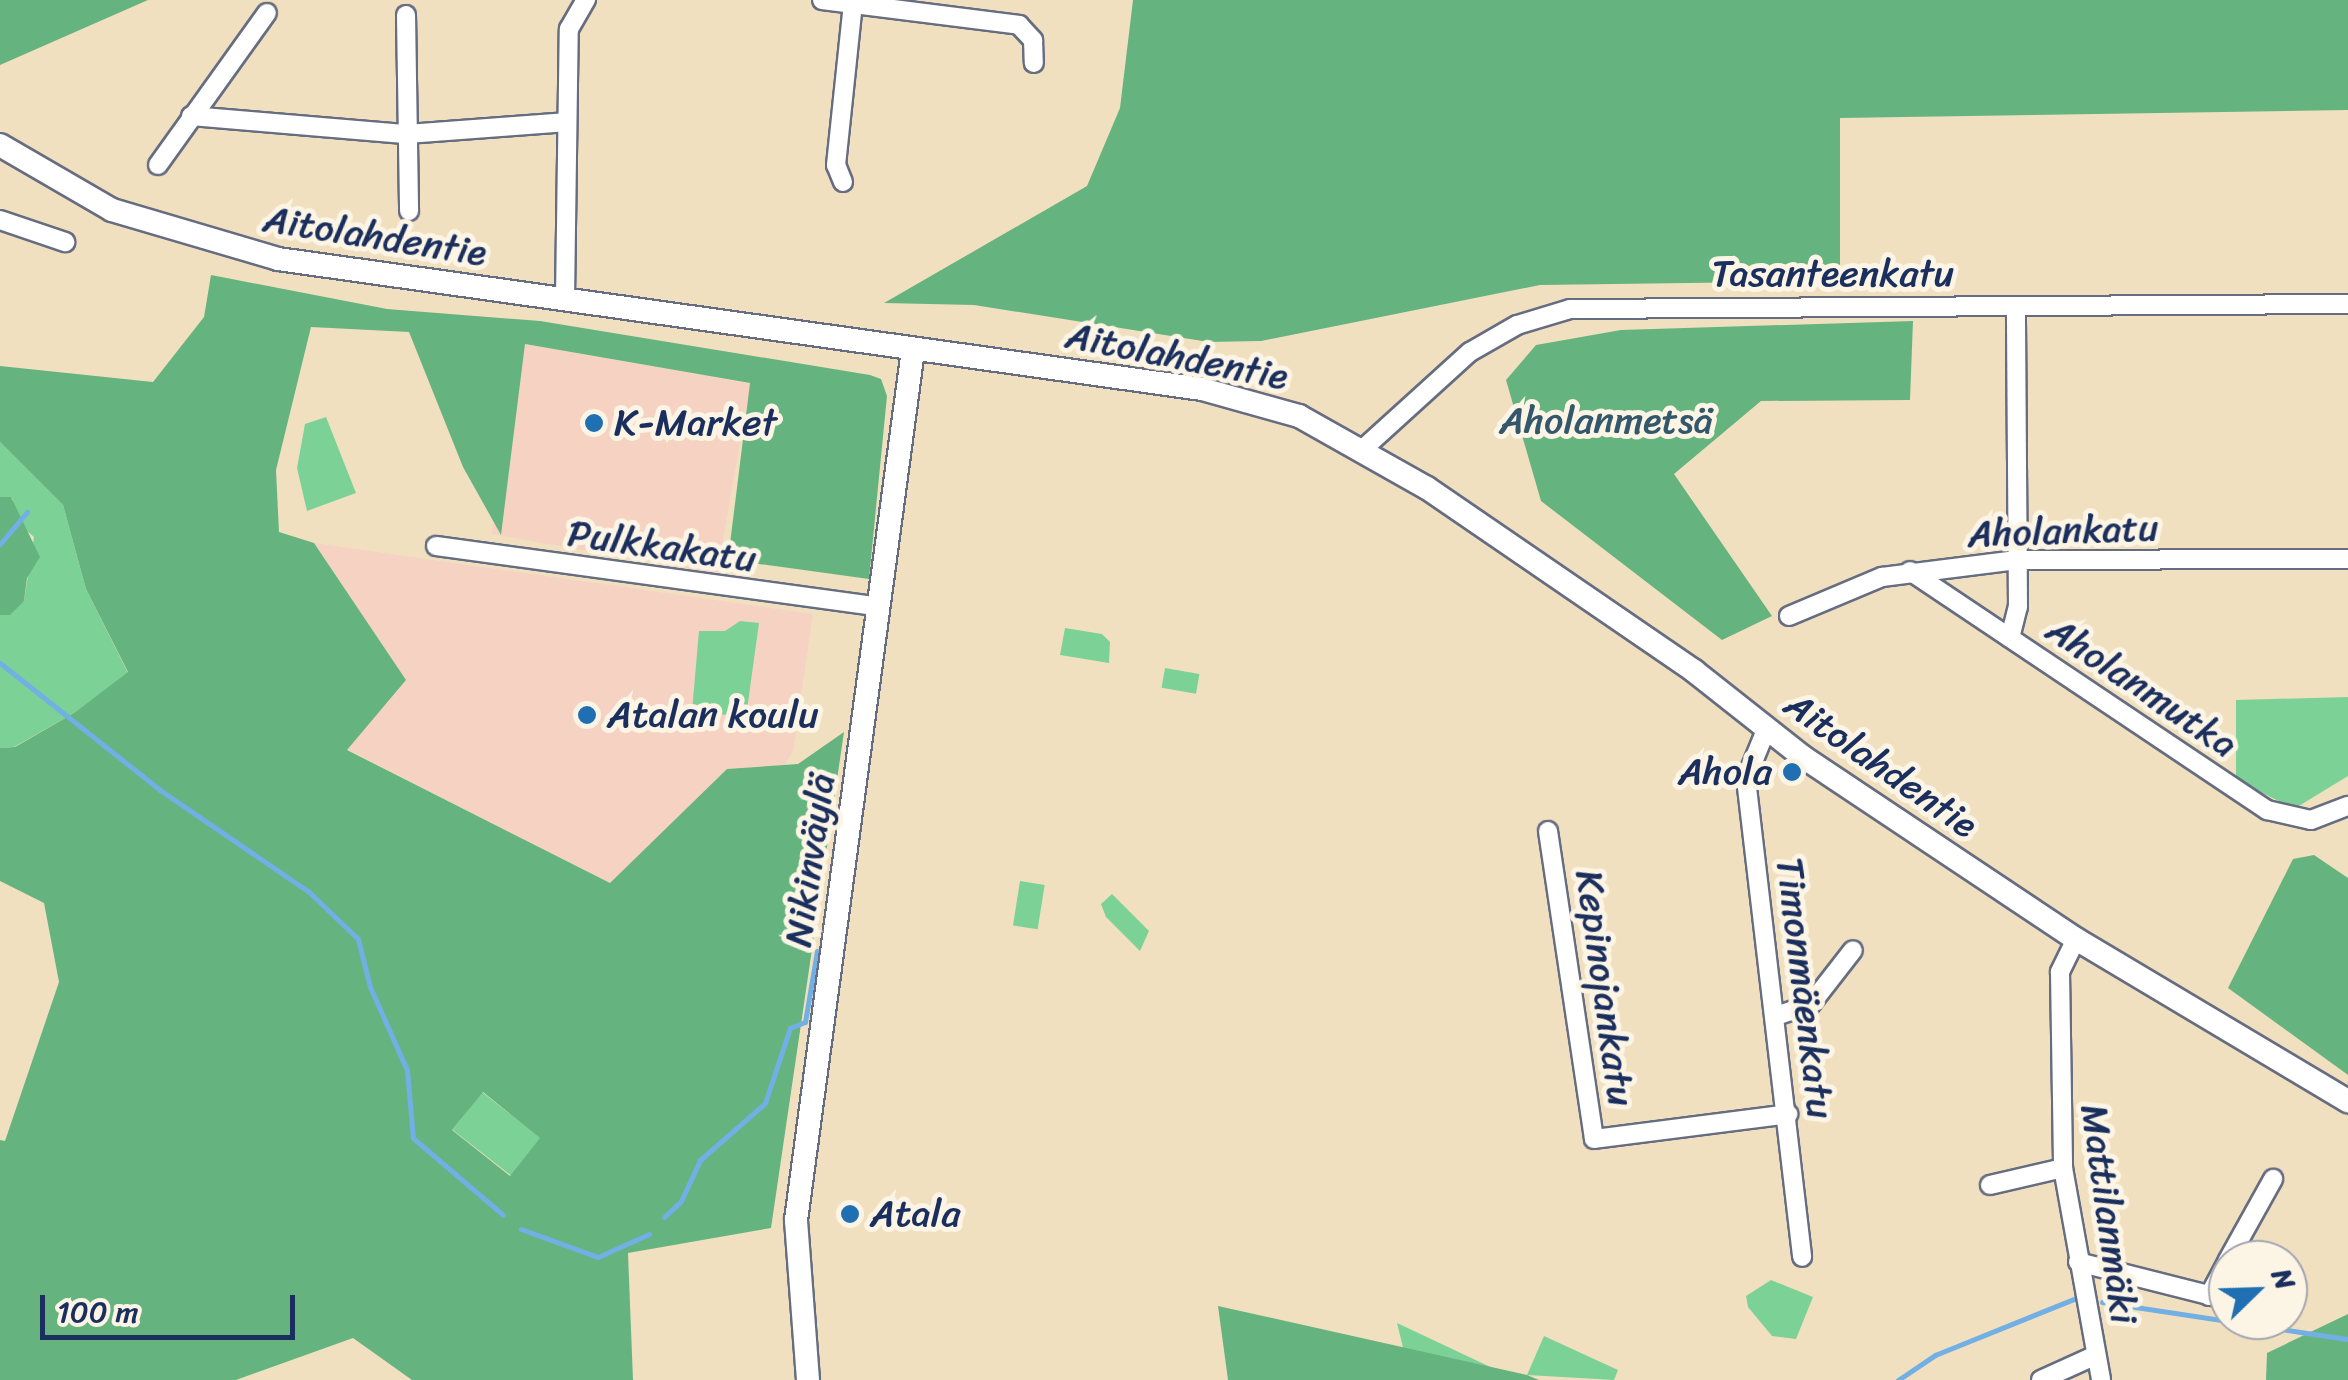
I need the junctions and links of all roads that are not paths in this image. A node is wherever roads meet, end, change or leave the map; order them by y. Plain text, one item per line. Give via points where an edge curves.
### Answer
1 (586, 0) edge
2 (822, 0) edge
3 (853, 4) junction
4 (267, 13) dead end
5 (406, 16) dead end
6 (1034, 62) dead end
7 (192, 116) junction
8 (565, 122) junction
9 (407, 134) junction
10 (0, 145) edge
11 (158, 165) dead end
12 (842, 182) dead end
13 (409, 211) dead end
14 (0, 220) edge
15 (65, 242) dead end
16 (565, 300) junction
17 (2348, 304) edge
18 (2016, 306) junction
19 (913, 350) junction
20 (1364, 448) junction
21 (436, 546) dead end
22 (2348, 559) edge
23 (2016, 560) junction
24 (1910, 572) junction
25 (879, 607) junction
26 (1789, 616) dead end
27 (2010, 638) junction
28 (1766, 730) junction
29 (2348, 806) edge
30 (1548, 831) dead end
31 (2076, 939) junction
32 (1853, 950) dead end
33 (1776, 1016) junction
34 (2348, 1101) edge
35 (1788, 1114) junction
36 (2063, 1168) junction
37 (2273, 1178) dead end
38 (1990, 1186) dead end
39 (2239, 1240) edge
40 (1802, 1257) dead end
41 (2078, 1262) junction
42 (2208, 1295) edge
43 (2096, 1355) junction
44 (808, 1380) edge
45 (2041, 1380) edge
46 (2101, 1380) edge

1 - 8 street via 570,30
2 - 3 street
3 - 6 street via 1019,25 1033,40
3 - 12 street via 836,166
4 - 7 street
5 - 9 street
7 - 9 street
7 - 11 street
8 - 9 street
8 - 16 street
9 - 13 street
10 - 16 main road, Aitolahdentie via 93,202 202,242 314,266
14 - 15 street
16 - 19 main road, Aitolahdentie
17 - 18 street, Tasanteenkatu
18 - 20 street, Tasanteenkatu via 1570,309 1518,325 1470,352
18 - 23 street
19 - 20 main road, Aitolahdentie via 1202,389 1299,416
19 - 25 main road, Nikinväylä
20 - 28 main road, Aitolahdentie via 1694,671
21 - 25 street, Pulkkakatu
22 - 23 street, Aholankatu
23 - 24 street, Aholankatu
23 - 27 street via 2018,607
24 - 26 street, Aholankatu via 1882,576
24 - 27 street, Aholanmutka
25 - 44 main road, Nikinväylä via 796,1220
27 - 29 street, Aholanmutka via 2267,810 2311,820
28 - 31 main road, Aitolahdentie
28 - 33 street, Timonmäenkatu via 1746,778
30 - 35 street, Kepinojankatu via 1594,1138
31 - 34 main road, Aitolahdentie
31 - 36 street, Mattilanmäki via 2060,972
32 - 33 street via 1810,1004
33 - 35 street, Timonmäenkatu
35 - 40 street, Timonmäenkatu
36 - 38 street
36 - 41 street, Mattilanmäki
37 - 39 street
41 - 42 street
41 - 43 street, Mattilanmäki
43 - 45 street
43 - 46 street, Mattilanmäki

